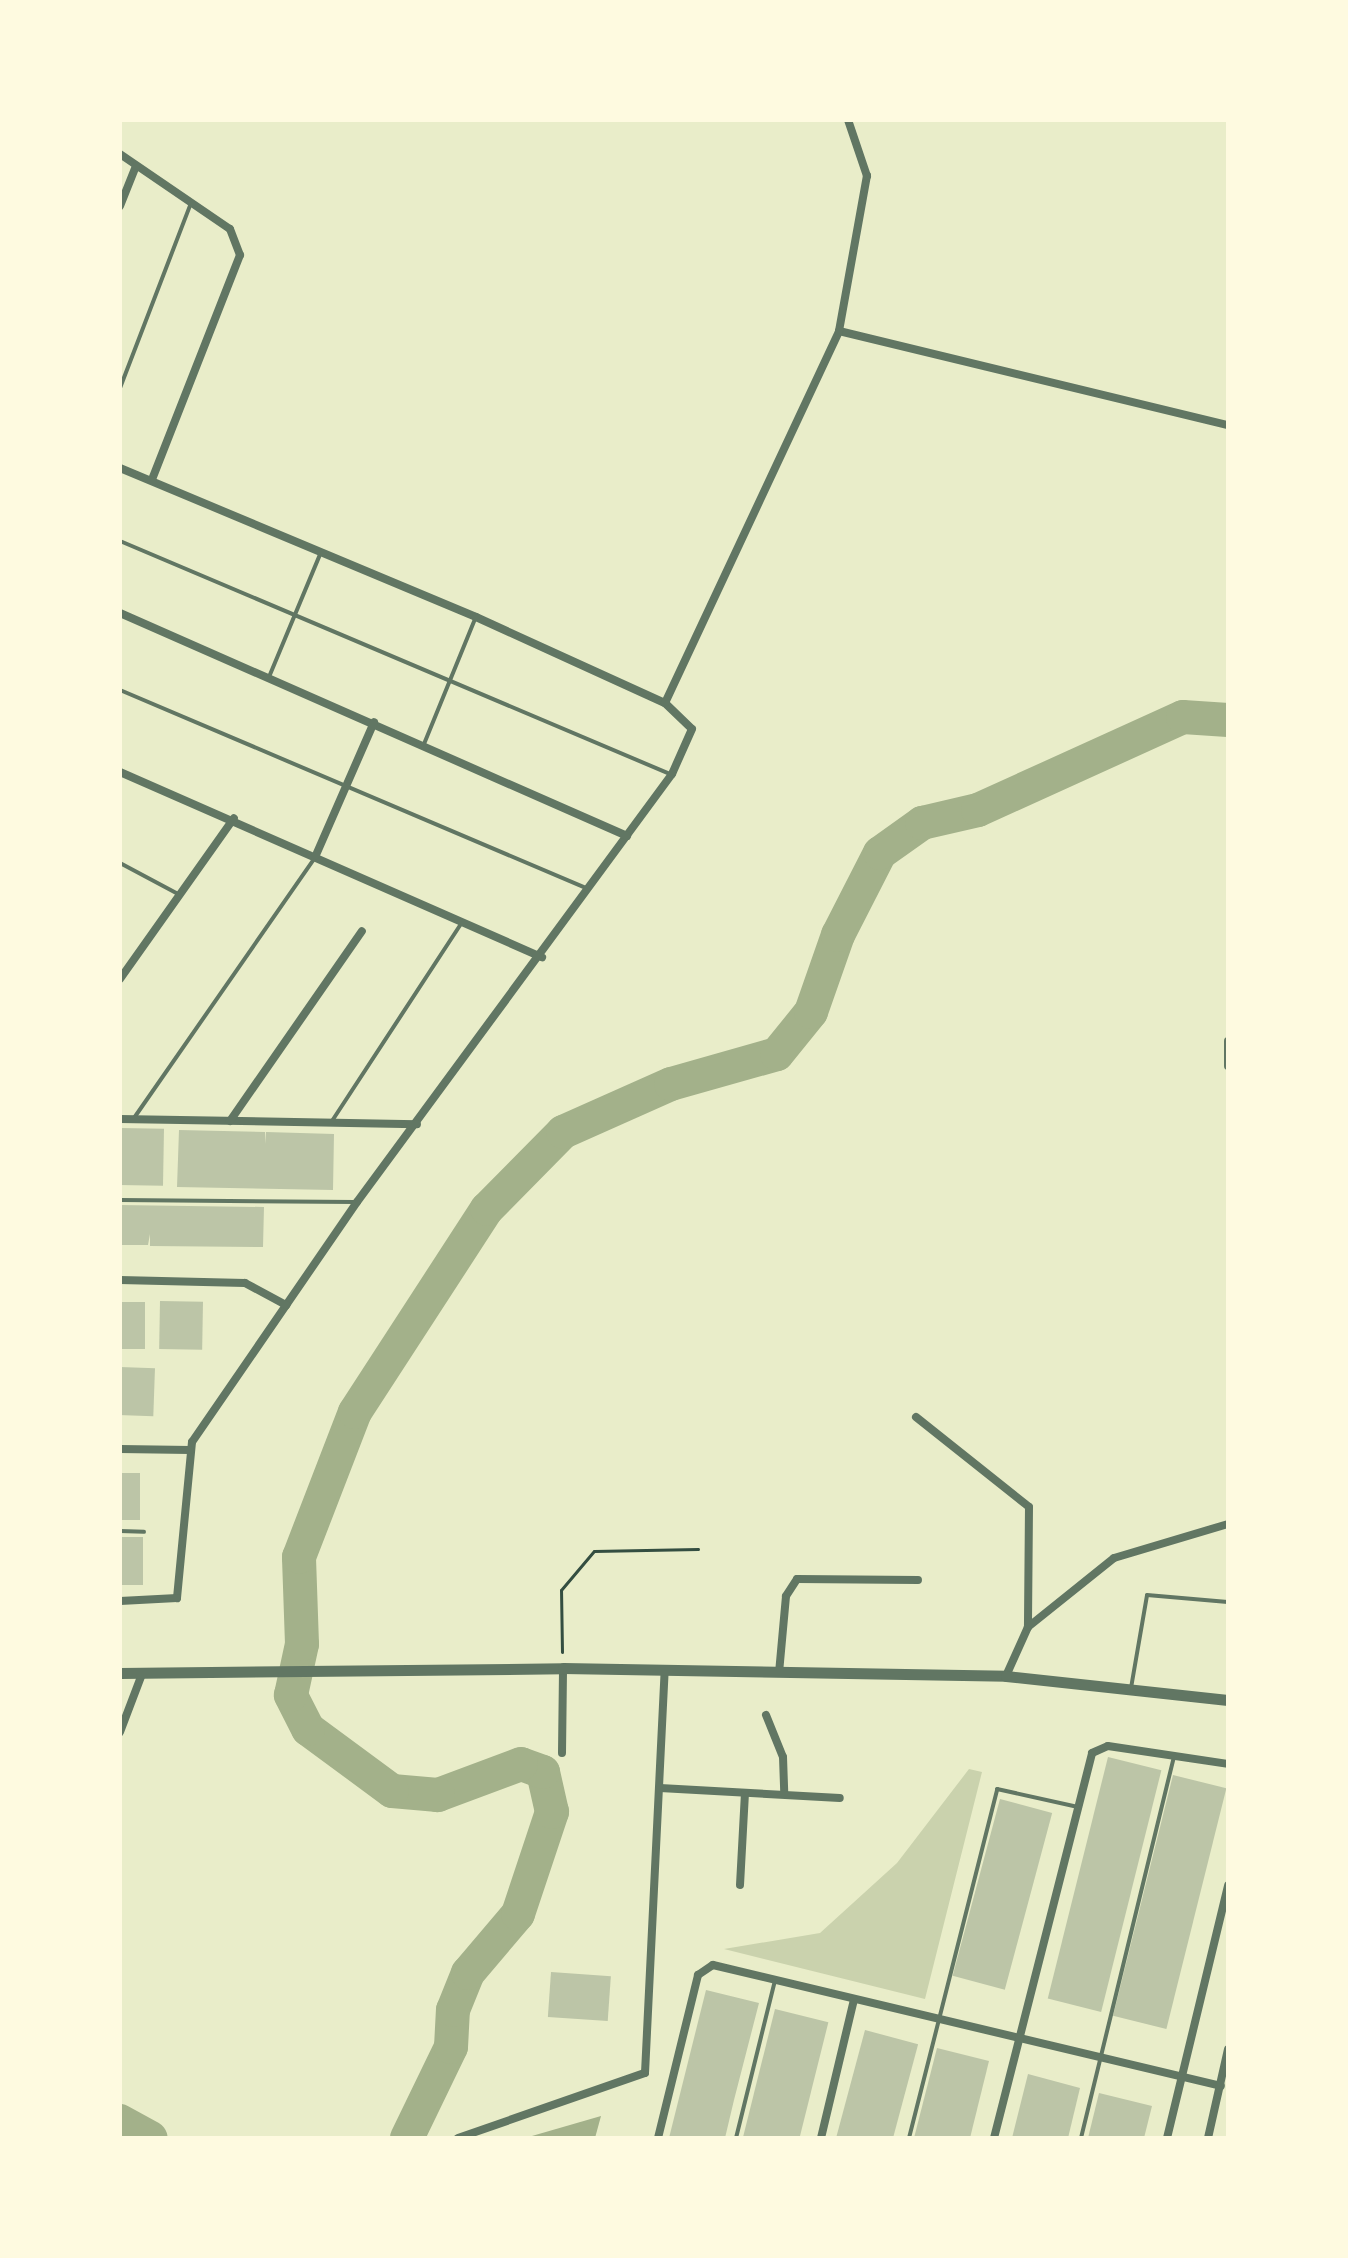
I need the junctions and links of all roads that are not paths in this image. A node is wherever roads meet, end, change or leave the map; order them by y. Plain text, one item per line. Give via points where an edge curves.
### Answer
1 (848, 120) edge
2 (120, 154) edge
3 (136, 166) junction
4 (192, 201) junction
5 (120, 206) edge
6 (839, 331) junction
7 (120, 388) edge
8 (1228, 425) edge
9 (120, 468) edge
10 (152, 480) junction
11 (120, 541) edge
12 (321, 552) junction
13 (120, 613) edge
14 (294, 614) junction
15 (476, 617) junction
16 (269, 677) junction
17 (451, 681) junction
18 (120, 690) edge
19 (665, 703) junction
20 (374, 722) junction
21 (424, 744) junction
22 (120, 772) edge
23 (672, 774) junction
24 (348, 784) junction
25 (234, 818) junction
26 (627, 836) junction
27 (316, 855) junction
28 (120, 863) edge
29 (588, 889) junction
30 (182, 897) junction
31 (463, 921) junction
32 (362, 931) dead end
33 (542, 957) junction
34 (124, 964) edge
35 (120, 979) edge
36 (1228, 1041) edge
37 (1228, 1066) edge
38 (120, 1119) edge
39 (132, 1119) junction
40 (230, 1121) junction
41 (331, 1123) junction
42 (417, 1124) junction
43 (120, 1200) edge
44 (357, 1202) junction
45 (120, 1280) edge
46 (286, 1305) junction
47 (916, 1417) dead end
48 (120, 1449) edge
49 (190, 1450) junction
50 (1228, 1524) edge
51 (120, 1531) edge
52 (144, 1532) dead end
53 (918, 1580) dead end
54 (120, 1601) edge
55 (1228, 1602) edge
56 (1028, 1627) junction
57 (563, 1668) junction
58 (665, 1671) junction
59 (120, 1673) edge
60 (779, 1673) junction
61 (142, 1674) junction
62 (1006, 1676) junction
63 (1131, 1688) junction
64 (1228, 1700) edge
65 (766, 1715) dead end
66 (120, 1732) edge
67 (562, 1753) dead end
68 (1174, 1756) junction
69 (1228, 1764) edge
70 (660, 1788) junction
71 (745, 1793) junction
72 (784, 1794) junction
73 (840, 1798) dead end
74 (1078, 1807) junction
75 (740, 1885) dead end
76 (1228, 1885) edge
77 (775, 1980) junction
78 (854, 2000) junction
79 (936, 2019) junction
80 (1018, 2038) junction
81 (1228, 2049) edge
82 (1101, 2057) junction
83 (1181, 2077) junction
84 (1221, 2086) junction
85 (458, 2138) edge
86 (658, 2138) edge
87 (736, 2138) edge
88 (821, 2138) edge
89 (909, 2138) edge
90 (994, 2138) edge
91 (1081, 2138) edge
92 (1167, 2138) edge
93 (1208, 2138) edge

1 - 6 street via 867,176
2 - 3 street
3 - 4 street
3 - 5 street
4 - 7 lane
4 - 10 street via 230,229 238,268
6 - 8 street
6 - 19 street
9 - 10 street
10 - 12 street
11 - 14 lane
12 - 14 lane
12 - 15 street
13 - 16 street
14 - 16 lane
14 - 17 lane
15 - 17 lane
15 - 19 street
16 - 20 street
17 - 21 lane
17 - 23 lane
18 - 24 lane
19 - 23 street via 692,729
20 - 21 street
20 - 24 street
21 - 26 street
22 - 25 street
23 - 26 street
24 - 27 street
24 - 29 lane
25 - 27 street
25 - 30 street
26 - 29 street
27 - 31 street
27 - 39 lane
28 - 30 lane
29 - 33 street
30 - 34 street
31 - 33 street
31 - 41 lane
32 - 40 street
33 - 42 street
34 - 35 street
36 - 37 street
38 - 39 street
39 - 40 street
40 - 41 street
41 - 42 street
42 - 44 street
43 - 44 lane
44 - 46 street
45 - 46 street via 245,1283
46 - 49 street
47 - 56 street via 1026,1501
48 - 49 street
49 - 54 street via 177,1598
50 - 56 street via 1114,1558
51 - 52 lane
53 - 60 street via 797,1579 786,1596
55 - 63 lane via 1147,1595
56 - 62 street
57 - 58 street
57 - 61 street
57 - 67 street
58 - 60 street
58 - 70 street
59 - 61 street
60 - 62 street
61 - 66 street
62 - 63 street
63 - 64 street
65 - 72 street via 783,1757
68 - 69 street
68 - 74 street via 1095,1748
68 - 82 lane
70 - 71 street
70 - 85 street via 645,2073
71 - 72 street
71 - 75 street
72 - 73 street
74 - 79 lane via 997,1789
74 - 80 street
76 - 83 street
77 - 78 street
77 - 86 street via 713,1965 702,1970
77 - 87 lane
78 - 79 street
78 - 88 street
79 - 80 street
79 - 89 lane
80 - 82 street
80 - 90 street
81 - 84 street
82 - 83 street
82 - 91 lane
83 - 84 street
83 - 92 street
84 - 93 street

